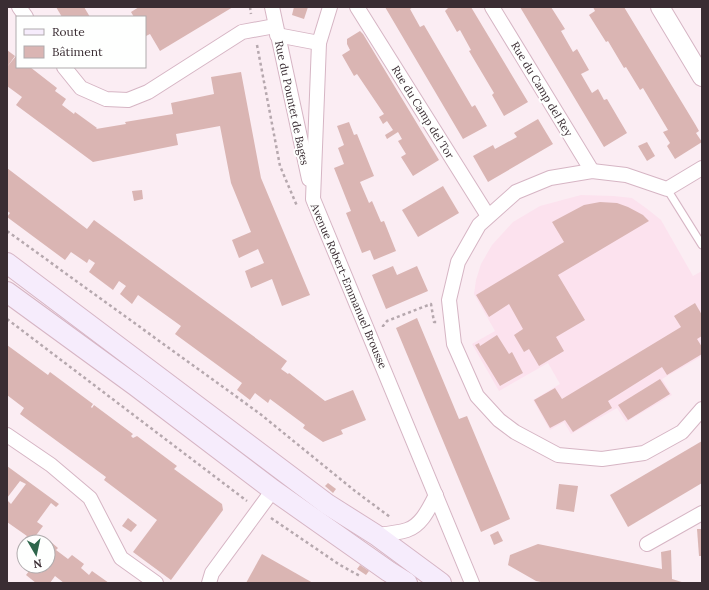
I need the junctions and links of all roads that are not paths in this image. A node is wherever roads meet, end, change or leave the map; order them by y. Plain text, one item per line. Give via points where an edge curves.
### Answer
1 (19, 7) edge
2 (272, 7) edge
3 (330, 7) edge
4 (357, 7) edge
5 (492, 7) edge
6 (660, 7) edge
7 (25, 16) edge
8 (276, 31) junction
9 (318, 43) junction
10 (65, 68) edge
11 (702, 76) edge
12 (702, 168) edge
13 (592, 171) junction
14 (667, 189) junction
15 (313, 199) junction
16 (488, 216) junction
17 (702, 245) edge
18 (7, 263) edge
19 (7, 292) edge
20 (702, 409) edge
21 (7, 435) edge
22 (273, 490) junction
23 (436, 495) junction
24 (702, 513) edge
25 (376, 535) junction
26 (647, 544) dead end
27 (387, 577) edge
28 (156, 583) edge
29 (210, 583) edge
30 (407, 583) edge
31 (441, 583) edge
32 (472, 583) edge

1 - 7 street
2 - 8 street, Rue du Pountet de Bages
3 - 9 street, Avenue Robert-Emmanuel Brousse
4 - 16 street, Rue du Camp del Tor
5 - 13 street, Rue du Camp del Rey
6 - 11 street
8 - 9 street
8 - 10 street via 242,32 148,92 128,100 106,99 81,88
8 - 15 street, Rue du Pountet de Bages
9 - 15 street, Avenue Robert-Emmanuel Brousse
12 - 14 street
13 - 14 street via 626,175
13 - 16 street via 550,178 516,192
14 - 17 lane
15 - 23 street, Avenue Robert-Emmanuel Brousse
16 - 20 street via 479,225 458,262 449,300 454,344 477,396 499,420 515,432 558,455 602,459 644,453 682,432
18 - 25 main road via 321,499
19 - 22 main road
21 - 28 street via 51,465 90,498 121,558
22 - 27 main road
22 - 29 street via 212,573
23 - 25 street via 426,514 417,524 407,530
23 - 32 street, Avenue Robert-Emmanuel Brousse
24 - 26 street
25 - 31 main road
27 - 30 main road

